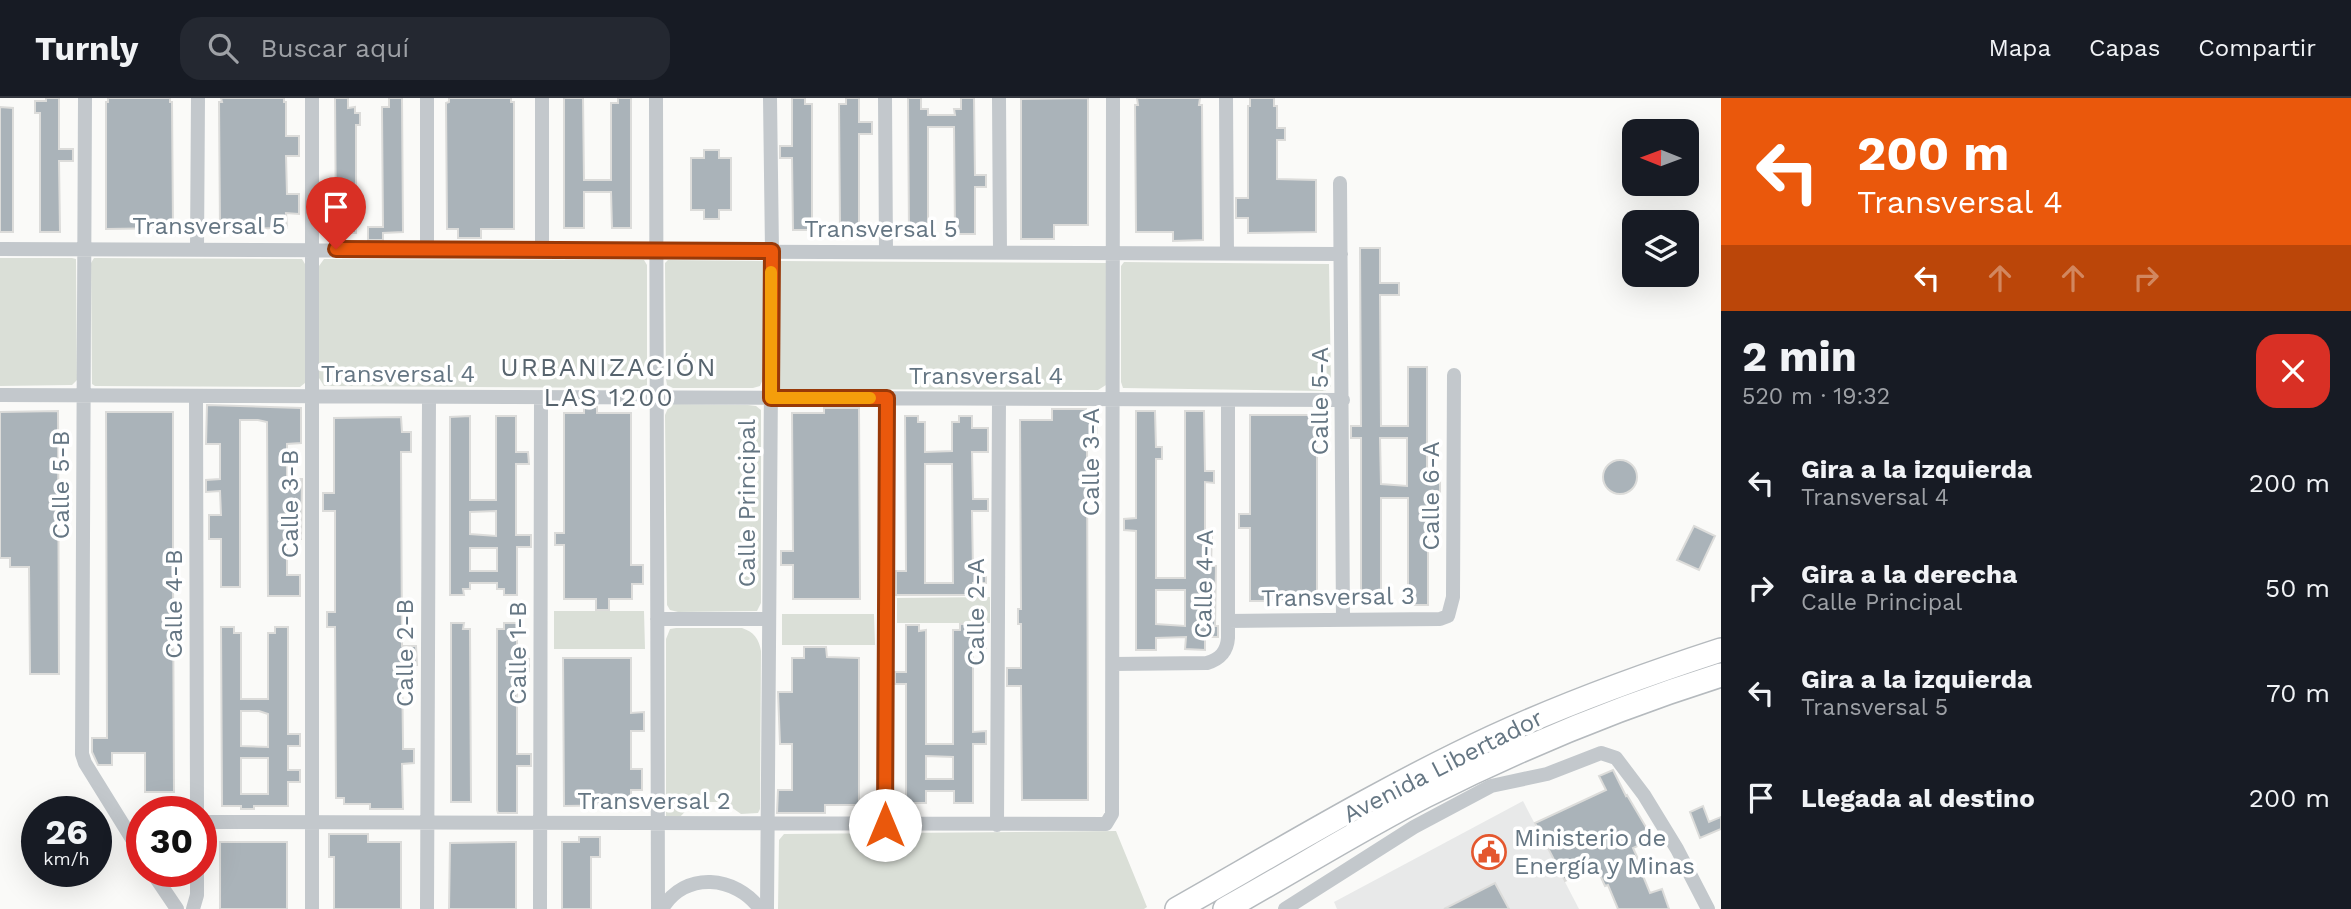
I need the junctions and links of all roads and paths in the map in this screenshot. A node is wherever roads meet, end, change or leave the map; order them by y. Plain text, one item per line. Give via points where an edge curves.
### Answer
1 (85, 98) edge
2 (198, 98) edge
3 (312, 98) edge
4 (427, 98) edge
5 (542, 98) edge
6 (656, 98) edge
7 (770, 98) edge
8 (886, 98) edge
9 (999, 98) edge
10 (1113, 98) edge
11 (1226, 98) edge
12 (1340, 183) dead end
13 (84, 248) junction
14 (0, 249) edge
15 (197, 249) junction
16 (313, 249) junction
17 (427, 250) junction
18 (542, 250) junction
19 (657, 251) junction
20 (772, 251) junction
21 (886, 251) junction
22 (1000, 252) junction
23 (1114, 253) junction
24 (1227, 253) junction
25 (1341, 254) junction
26 (1454, 375) dead end
27 (0, 395) edge
28 (84, 395) junction
29 (196, 396) junction
30 (313, 396) junction
31 (429, 397) junction
32 (541, 397) junction
33 (657, 398) junction
34 (771, 398) junction
35 (887, 398) junction
36 (999, 399) junction
37 (1114, 399) junction
38 (1228, 400) junction
39 (1343, 400) junction
40 (1448, 616) joint
41 (657, 619) junction
42 (769, 619) junction
43 (1343, 620) junction
44 (1228, 621) junction
45 (1721, 650) edge
46 (1112, 664) junction
47 (1721, 675) edge
48 (1491, 775) junction
49 (197, 796) edge
50 (217, 822) edge
51 (313, 823) junction
52 (427, 823) junction
53 (540, 824) junction
54 (657, 824) junction
55 (767, 824) junction
56 (1106, 824) joint
57 (885, 825) junction
58 (997, 825) junction
59 (126, 829) edge
60 (1224, 883) junction
61 (162, 887) edge
62 (197, 887) edge
63 (1232, 907) edge
64 (177, 909) edge
65 (192, 909) edge
66 (312, 909) edge
67 (427, 909) edge
68 (540, 909) edge
69 (660, 909) edge
70 (760, 909) edge
71 (766, 909) edge
72 (1177, 909) edge
73 (1285, 909) edge
74 (1708, 909) edge

1 - 13 street, Calle 5-B
2 - 15 street
3 - 16 street, Calle 3-B
4 - 17 street
5 - 18 street
6 - 19 street
7 - 20 street, Calle Principal
8 - 21 street
9 - 22 street
10 - 23 street, Calle 3-A
11 - 24 street
12 - 25 street, Calle 5-A
13 - 14 street, Transversal 5
13 - 15 street, Transversal 5
13 - 28 street, Calle 5-B
15 - 16 street, Transversal 5
16 - 17 street, Transversal 5
16 - 30 street, Calle 3-B
17 - 18 street, Transversal 5
18 - 19 street, Transversal 5
19 - 20 street, Transversal 5
19 - 33 street
20 - 21 street, Transversal 5
20 - 34 street, Calle Principal
21 - 22 street, Transversal 5
22 - 23 street, Transversal 5
23 - 24 street, Transversal 5
23 - 37 street, Calle 3-A
24 - 25 street, Transversal 5
25 - 39 street, Calle 5-A
26 - 40 street, Calle 6-A via 1453,597
27 - 28 street, Transversal 4
28 - 29 street, Transversal 4
28 - 59 street, Calle 5-B via 82,758
29 - 30 street, Transversal 4
29 - 49 street, Calle 4-B
30 - 31 street, Transversal 4
30 - 51 street, Calle 3-B
31 - 32 street, Transversal 4
31 - 52 street, Calle 2-B
32 - 33 street, Transversal 4
32 - 53 street, Calle 1-B
33 - 34 street, Transversal 4
33 - 41 street
34 - 35 street, Transversal 4
34 - 42 street, Calle Principal
35 - 36 street, Transversal 4
35 - 57 street
36 - 37 street, Transversal 4
36 - 58 street, Calle 2-A
37 - 38 street, Transversal 4
37 - 46 street, Calle 3-A
38 - 39 street, Transversal 4
38 - 44 street, Calle 4-A
39 - 43 street, Calle 5-A
40 - 43 street, Transversal 3
41 - 42 street
41 - 54 street
42 - 55 street, Calle Principal
43 - 44 street, Transversal 3
44 - 46 street, Calle 4-A via 1226,650 1214,661
45 - 60 main road, Avenida Libertador via 1601,692 1494,737 1412,776
46 - 56 street, Calle 3-A via 1112,814
47 - 48 main road, Avenida Libertador via 1609,714
48 - 63 main road, Avenida Libertador via 1423,797
48 - 73 street
48 - 74 street via 1546,774 1601,753 1611,755 1644,795
50 - 51 street, Transversal 2
51 - 52 street, Transversal 2
51 - 66 street, Calle 3-B
52 - 53 street, Transversal 2
52 - 67 street, Calle 2-B
53 - 54 street, Transversal 2
53 - 68 street, Calle 1-B
54 - 55 street, Transversal 2
54 - 69 street
55 - 57 street, Transversal 2
55 - 71 street, Calle Principal
56 - 58 street, Transversal 2
57 - 58 street, Transversal 2
60 - 63 main road
60 - 72 main road, Avenida Libertador
61 - 64 street
62 - 65 street
69 - 70 street via 688,885 712,881 744,892

